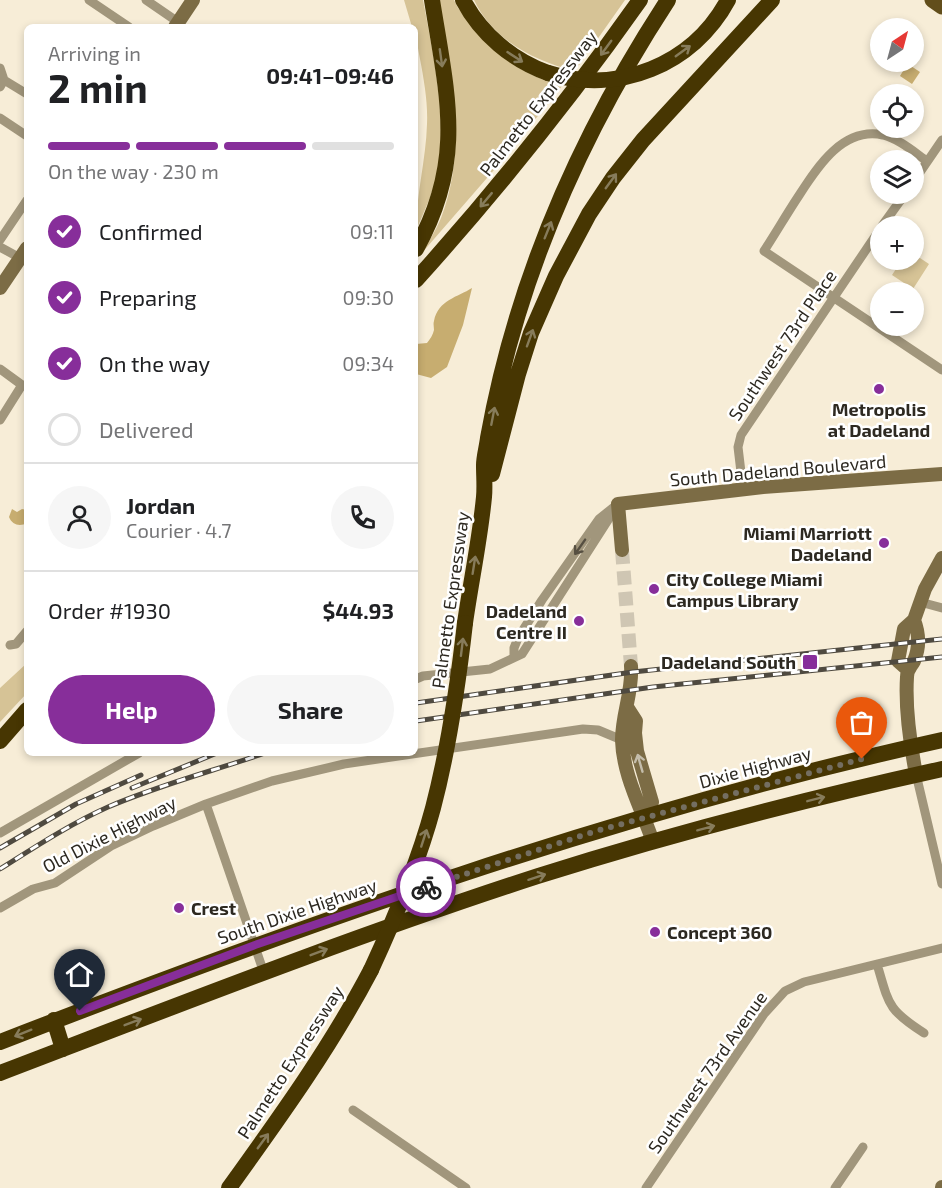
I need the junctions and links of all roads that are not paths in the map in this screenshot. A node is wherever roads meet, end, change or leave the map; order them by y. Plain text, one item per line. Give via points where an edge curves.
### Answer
1 (89, 0) edge
2 (146, 0) edge
3 (193, 0) edge
4 (432, 0) edge
5 (463, 0) edge
6 (640, 0) edge
7 (669, 0) edge
8 (728, 0) edge
9 (772, 0) edge
10 (932, 0) edge
11 (942, 7) edge
12 (125, 24) edge
13 (176, 24) edge
14 (178, 24) edge
15 (0, 68) edge
16 (2, 84) edge
17 (24, 93) edge
18 (0, 118) edge
19 (24, 134) edge
20 (942, 140) edge
21 (927, 161) junction
22 (924, 166) edge
23 (24, 204) edge
24 (0, 240) edge
25 (870, 244) edge
26 (418, 245) edge
27 (0, 247) edge
28 (24, 253) edge
29 (418, 278) edge
30 (0, 288) edge
31 (834, 298) junction
32 (942, 357) edge
33 (939, 368) edge
34 (0, 369) edge
35 (4, 406) edge
36 (0, 420) edge
37 (942, 474) edge
38 (743, 489) junction
39 (485, 495) junction
40 (618, 504) junction
41 (622, 550) tunnel mouth
42 (942, 558) edge
43 (542, 600) junction
44 (920, 602) junction
45 (553, 606) junction
46 (942, 608) edge
47 (24, 635) edge
48 (10, 645) dead end
49 (514, 656) junction
50 (631, 666) tunnel mouth
51 (418, 676) edge
52 (627, 707) junction
53 (24, 713) edge
54 (622, 740) junction
55 (942, 740) edge
56 (0, 741) edge
57 (910, 747) junction
58 (418, 753) edge
59 (134, 756) edge
60 (401, 756) edge
61 (942, 769) edge
62 (916, 774) junction
63 (207, 804) junction
64 (645, 818) junction
65 (0, 833) edge
66 (653, 842) junction
67 (467, 873) junction
68 (942, 884) edge
69 (0, 908) edge
70 (432, 912) junction
71 (255, 945) junction
72 (942, 948) edge
73 (877, 964) junction
74 (264, 973) junction
75 (54, 1020) junction
76 (924, 1033) dead end
77 (0, 1042) edge
78 (63, 1049) junction
79 (0, 1073) edge
80 (352, 1110) dead end
81 (863, 1147) dead end
82 (229, 1188) edge
83 (466, 1188) edge
84 (646, 1188) edge
85 (834, 1188) edge

1 - 12 street
2 - 13 street
3 - 14 street
4 -> 26 highway via 448,110 449,149 439,196
5 -> 8 highway, bridge via 500,46 527,64 568,78 600,81 649,70 674,58 698,40
6 -> 29 highway, Palmetto Expressway via 541,134
39 -> 7 highway, Palmetto Expressway via 484,463 506,356 544,239 600,115
39 -> 9 highway via 531,333 580,230 601,195 644,140
10 - 11 main road
15 - 16 street
16 - 17 street
18 - 19 street
20 - 21 street
21 - 22 street
21 - 31 street via 894,140 870,135 844,143 815,171 764,251
23 - 24 street
25 - 31 street, Southwest 73rd Place
27 - 28 street
28 - 30 street
31 - 33 street
31 - 38 street, Southwest 73rd Place via 741,435 738,447
32 - 33 street
34 - 35 street via 22,385
35 - 36 street
37 - 38 street, South Dadeland Boulevard
38 - 40 street, South Dadeland Boulevard
82 -> 39 highway, Palmetto Expressway, bridge via 350,1010 397,912 433,810 456,699
40 - 41 street
40 -> 43 street via 599,519
40 - 45 street
42 - 44 street
43 - 45 street
43 - 49 street via 518,638
44 - 46 street
44 - 57 street via 914,620 919,635 914,662 907,669
45 - 49 street via 522,654
47 - 48 street
49 - 51 street via 490,669
50 - 52 street
52 - 54 street
64 -> 52 street via 652,802 637,751 636,721
53 - 56 highway
54 - 58 street, Old Dixie Highway via 598,730 583,729
54 - 64 street via 638,806
55 - 57 highway
57 - 62 street
57 - 64 highway, Dixie Highway
59 - 65 street
60 - 63 street, Old Dixie Highway via 272,781
61 - 62 highway
66 -> 62 highway
62 - 68 street
63 - 69 street, Old Dixie Highway via 111,846 54,883 33,889
63 - 71 street
64 - 66 street
64 - 67 highway, South Dixie Highway
70 -> 66 highway
67 - 70 highway via 443,894
67 - 71 highway, South Dixie Highway
74 -> 70 highway
71 - 74 street
71 - 75 highway, South Dixie Highway
72 - 73 street, Southwest 73rd Avenue
73 - 76 street via 891,1006
73 - 84 street, Southwest 73rd Avenue via 804,982 777,998
78 -> 74 highway
75 -> 77 highway, South Dixie Highway
75 - 78 highway
78 - 79 highway
80 - 83 street
81 - 85 street

